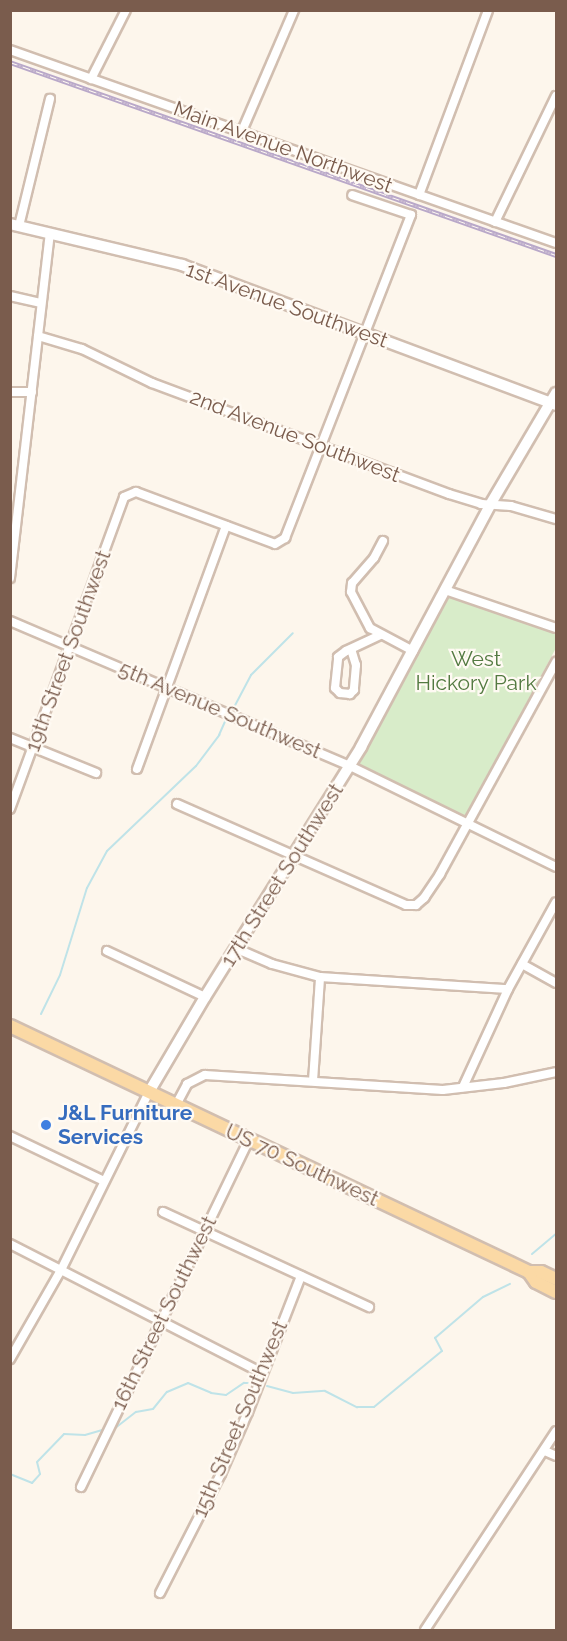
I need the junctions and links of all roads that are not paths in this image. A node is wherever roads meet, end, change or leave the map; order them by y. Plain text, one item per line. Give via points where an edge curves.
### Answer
1 (126, 10) edge
2 (294, 10) edge
3 (488, 10) edge
4 (10, 50) edge
5 (91, 79) junction
6 (50, 99) dead end
7 (555, 100) edge
8 (242, 131) junction
9 (352, 195) dead end
10 (419, 195) junction
11 (495, 222) junction
12 (15, 225) edge
13 (50, 233) junction
14 (556, 243) edge
15 (10, 296) edge
16 (41, 303) junction
17 (366, 334) junction
18 (38, 336) junction
19 (10, 392) edge
20 (32, 392) junction
21 (556, 393) edge
22 (554, 405) edge
23 (322, 447) junction
24 (490, 505) junction
25 (14, 510) edge
26 (556, 519) edge
27 (225, 526) junction
28 (383, 541) dead end
29 (10, 578) edge
30 (445, 590) junction
31 (10, 621) edge
32 (556, 628) edge
33 (381, 635) junction
34 (69, 647) junction
35 (351, 649) junction
36 (412, 651) junction
37 (556, 662) edge
38 (166, 688) junction
39 (10, 738) edge
40 (32, 747) junction
41 (350, 766) junction
42 (137, 769) dead end
43 (96, 773) dead end
44 (177, 804) dead end
45 (10, 809) edge
46 (469, 824) junction
47 (295, 855) junction
48 (556, 867) edge
49 (556, 902) edge
50 (235, 948) junction
51 (107, 951) dead end
52 (522, 964) junction
53 (320, 977) junction
54 (556, 983) edge
55 (508, 989) junction
56 (205, 997) junction
57 (10, 1026) edge
58 (556, 1072) edge
59 (313, 1082) junction
60 (464, 1087) junction
61 (149, 1092) junction
62 (176, 1105) junction
63 (10, 1136) edge
64 (249, 1139) junction
65 (104, 1181) junction
66 (163, 1212) dead end
67 (204, 1231) junction
68 (10, 1244) edge
69 (61, 1270) junction
70 (529, 1272) junction
71 (301, 1276) junction
72 (556, 1279) edge
73 (556, 1292) edge
74 (369, 1307) dead end
75 (159, 1320) junction
76 (10, 1359) edge
77 (262, 1372) junction
78 (556, 1431) edge
79 (545, 1451) junction
80 (556, 1456) edge
81 (81, 1487) dead end
82 (160, 1593) dead end
83 (425, 1630) edge

1 - 5 street
2 - 8 street
3 - 10 street
4 - 5 street, Main Avenue Northwest
5 - 8 street, Main Avenue Northwest
6 - 12 street
7 - 11 street
8 - 10 street, Main Avenue Northwest
9 - 17 street via 411,215
10 - 11 street, Main Avenue Northwest
11 - 14 street, Main Avenue Northwest
12 - 13 street, 1st Avenue Southwest
13 - 16 street
13 - 17 street, 1st Avenue Southwest via 182,265
15 - 16 street
16 - 18 street
17 - 22 street, 1st Avenue Southwest
17 - 23 street
18 - 20 street
18 - 23 street, 2nd Avenue Southwest via 82,349 152,383
19 - 20 street
20 - 25 street
21 - 22 street, 17th Street Southwest
22 - 24 street, 17th Street Southwest
23 - 24 street, 2nd Avenue Southwest
23 - 27 street via 280,543
24 - 26 street, 2nd Avenue Southwest via 511,506
24 - 30 street, 17th Street Southwest
25 - 29 street
27 - 34 street, 19th Street Southwest via 136,492 127,494
27 - 38 street
28 - 33 street via 351,588 366,623
30 - 32 street
30 - 36 street, 17th Street Southwest
31 - 34 street, 5th Avenue Southwest
33 - 35 street
33 - 36 street
34 - 38 street, 5th Avenue Southwest
34 - 40 street, 19th Street Southwest
35 - 35 street via 336,662 335,688 340,693 350,694 354,690 356,665
36 - 41 street, 17th Street Southwest
37 - 46 street
38 - 41 street, 5th Avenue Southwest
38 - 42 street
39 - 40 street
40 - 43 street
40 - 45 street, 19th Street Southwest
41 - 46 street, 5th Avenue Southwest
41 - 47 street, 17th Street Southwest
44 - 47 street via 282,853
46 - 47 street via 435,882 416,904 406,905
46 - 48 street, 5th Avenue Southwest
47 - 50 street, 17th Street Southwest
49 - 52 street
50 - 53 street via 272,964
50 - 56 street, 17th Street Southwest
51 - 56 street
52 - 54 street
52 - 55 street
53 - 55 street
53 - 59 street
55 - 60 street
56 - 61 street, 17th Street Southwest
57 - 61 main road, US 70 Southwest
58 - 60 street
59 - 60 street via 410,1089
59 - 62 street via 205,1075 187,1084
61 - 62 main road, US 70 Southwest
61 - 65 street, 17th Street Southwest
62 - 64 main road, US 70 Southwest
63 - 65 street
64 - 67 street, 16th Street Southwest
64 - 70 main road, US 70 Southwest
65 - 69 street, 17th Street Southwest
66 - 67 street
67 - 71 street
67 - 75 street, 16th Street Southwest
68 - 69 street
69 - 75 street
69 - 76 street, 17th Street Southwest
70 - 72 main road, US 70 Southwest via 541,1272
70 - 73 main road, US 70 Southwest via 536,1282
71 - 74 street
71 - 77 street, 15th Street Southwest
75 - 77 street
75 - 81 street, 16th Street Southwest
77 - 82 street, 15th Street Southwest via 221,1474
78 - 79 street
79 - 80 street
79 - 83 street

